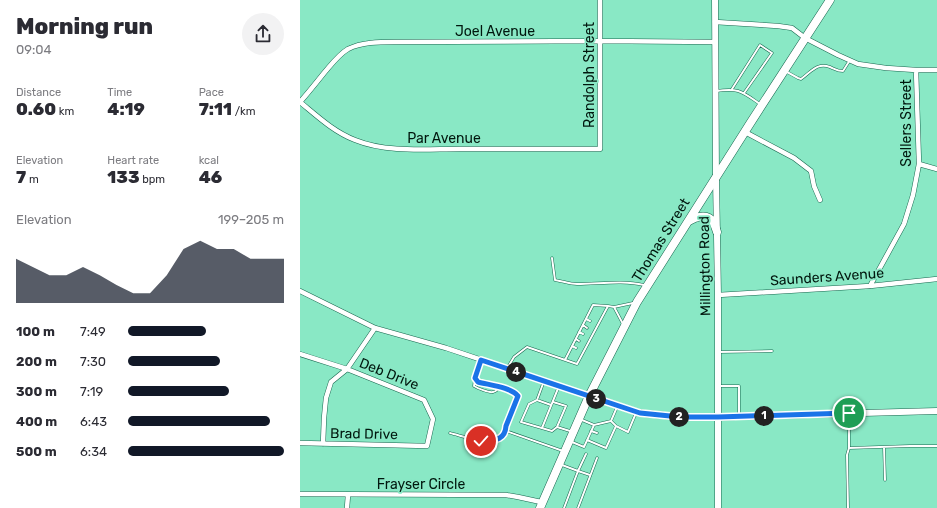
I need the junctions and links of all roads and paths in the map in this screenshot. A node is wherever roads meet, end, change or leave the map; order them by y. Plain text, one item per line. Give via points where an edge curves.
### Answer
1 (600, 0) edge
2 (715, 0) edge
3 (830, 0) edge
4 (715, 22) junction
5 (805, 38) junction
6 (601, 41) junction
7 (715, 42) junction
8 (755, 54) junction
9 (758, 56) dead end
10 (751, 60) junction
11 (850, 60) junction
12 (754, 62) dead end
13 (746, 67) junction
14 (750, 69) dead end
15 (784, 70) junction
16 (916, 70) junction
17 (937, 70) edge
18 (732, 89) junction
19 (715, 91) junction
20 (744, 93) junction
21 (300, 102) edge
22 (762, 105) junction
23 (745, 132) junction
24 (600, 149) joint
25 (919, 164) junction
26 (937, 169) edge
27 (716, 178) junction
28 (820, 200) dead end
29 (688, 222) junction
30 (717, 232) junction
31 (552, 258) dead end
32 (937, 279) edge
33 (647, 286) junction
34 (870, 286) junction
35 (300, 292) edge
36 (718, 295) junction
37 (637, 302) junction
38 (608, 306) junction
39 (614, 307) junction
40 (586, 319) junction
41 (590, 321) dead end
42 (595, 324) dead end
43 (583, 325) junction
44 (598, 325) junction
45 (625, 326) junction
46 (375, 328) junction
47 (587, 328) dead end
48 (579, 332) junction
49 (583, 334) dead end
50 (576, 339) junction
51 (579, 341) dead end
52 (572, 346) junction
53 (576, 348) dead end
54 (772, 351) dead end
55 (718, 352) junction
56 (300, 354) edge
57 (481, 360) junction
58 (565, 360) junction
59 (507, 368) junction
60 (347, 369) junction
61 (475, 378) junction
62 (544, 381) junction
63 (559, 386) junction
64 (718, 386) junction
65 (498, 387) junction
66 (589, 396) junction
67 (537, 400) junction
68 (553, 402) junction
69 (551, 406) junction
70 (618, 406) junction
71 (550, 409) junction
72 (554, 411) dead end
73 (636, 411) junction
74 (937, 411) edge
75 (849, 413) junction
76 (547, 416) junction
77 (718, 417) junction
78 (739, 417) junction
79 (551, 418) dead end
80 (579, 419) junction
81 (611, 421) junction
82 (594, 425) junction
83 (558, 426) junction
84 (616, 426) junction
85 (542, 428) junction
86 (506, 430) junction
87 (591, 431) junction
88 (573, 432) junction
89 (450, 433) dead end
90 (597, 433) dead end
91 (607, 437) dead end
92 (611, 439) junction
93 (569, 440) junction
94 (587, 440) junction
95 (300, 443) edge
96 (323, 444) junction
97 (427, 446) joint
98 (937, 446) edge
99 (884, 447) junction
100 (849, 448) junction
101 (564, 451) junction
102 (586, 454) dead end
103 (597, 458) dead end
104 (558, 464) junction
105 (578, 471) junction
106 (590, 474) junction
107 (885, 480) dead end
108 (300, 494) edge
109 (348, 495) junction
110 (541, 505) edge
111 (347, 508) edge
112 (564, 508) edge
113 (578, 508) edge
114 (718, 508) edge
115 (848, 508) edge

1 - 6 street, Randolph Street
2 - 4 main road, Millington Road
3 - 5 highway, Thomas Street
4 - 5 street via 792,28
4 - 7 main road, Millington Road
5 - 11 street
5 - 15 highway, Thomas Street
6 - 7 street, Joel Avenue
6 - 21 street, Joel Avenue via 365,44 348,49 342,54
6 - 24 street, Randolph Street
7 - 19 main road, Millington Road
8 - 9 lane
8 - 10 lane
8 - 20 lane via 760,46 772,53
10 - 12 lane
10 - 13 lane
11 - 15 lane via 842,70 821,65 801,79
11 - 16 street via 858,64
13 - 14 lane
13 - 18 lane
15 - 22 highway, Thomas Street
16 - 17 street
16 - 25 street, Sellers Street
18 - 19 lane
18 - 20 lane
19 - 27 main road, Millington Road
20 - 22 lane
21 - 24 street, Par Avenue via 339,132 361,142 382,147
22 - 23 highway, Thomas Street
23 - 27 highway, Thomas Street
23 - 28 street via 794,158 811,171
25 - 26 street
25 - 34 street, Sellers Street via 904,224
27 - 29 highway, Thomas Street
27 - 30 main road, Millington Road
29 - 30 highway via 703,216 711,219
29 - 33 highway, Thomas Street
30 - 36 main road, Millington Road
31 - 33 lane via 555,280 575,284 635,283
32 - 34 street, Saunders Avenue
33 - 37 highway, Thomas Street
34 - 36 street, Saunders Avenue
35 - 46 street
36 - 55 main road, Millington Road
37 - 39 lane
37 - 45 highway, Thomas Street
38 - 39 lane
38 - 40 lane via 593,305
38 - 44 lane
39 - 45 lane
40 - 41 lane
40 - 43 lane
42 - 44 lane
43 - 47 lane
43 - 48 lane
44 - 58 lane via 577,364
45 - 66 highway, Thomas Street
46 - 57 street
46 - 60 street
48 - 49 lane
48 - 50 lane
50 - 51 lane
50 - 52 lane
52 - 53 lane
52 - 58 lane
54 - 55 lane
55 - 64 main road, Millington Road
56 - 60 street, Deb Drive
57 - 59 street
57 - 61 lane
58 - 59 lane via 527,347 514,357
59 - 62 street
60 - 96 street via 331,382 326,398
60 - 97 street, Deb Drive via 424,400 433,418
61 - 65 lane via 478,382
61 - 65 lane via 476,388 493,392
62 - 63 street
62 - 67 lane
63 - 66 street
63 - 68 lane
64 - 77 main road, Millington Road
64 - 78 lane via 739,386
65 - 86 lane via 515,392 518,396
66 - 70 main road
66 - 80 highway, Thomas Street
67 - 69 lane
67 - 85 lane via 529,404 521,422
68 - 69 lane
68 - 83 lane via 566,406
69 - 71 lane
70 - 73 main road
70 - 81 lane
71 - 72 lane
71 - 76 lane
73 - 77 main road via 680,417
73 - 84 lane via 628,432
74 - 75 main road
75 - 78 main road
75 - 100 lane
76 - 79 lane
76 - 85 lane
77 - 78 main road
77 - 114 main road, Millington Road
80 - 82 lane
80 - 88 highway, Thomas Street
81 - 82 lane
81 - 84 lane
82 - 87 lane
83 - 85 lane via 552,430
83 - 88 lane
84 - 92 lane
86 - 89 lane via 498,439 481,441
86 - 101 lane
87 - 90 lane
87 - 94 lane
88 - 93 highway, Thomas Street
91 - 92 lane
92 - 94 lane via 606,448
93 - 94 lane via 584,447
93 - 101 highway, Thomas Street
95 - 96 street, Brad Drive
96 - 97 street, Brad Drive
98 - 99 lane
99 - 100 lane
99 - 107 lane
100 - 115 lane
101 - 104 highway, Thomas Street
102 - 105 lane
103 - 106 lane
104 - 105 lane
104 - 110 highway, Thomas Street
105 - 106 lane
105 - 112 lane
106 - 113 lane
108 - 109 street, Frayser Circle
109 - 110 street, Frayser Circle via 506,495 518,496
109 - 111 street

